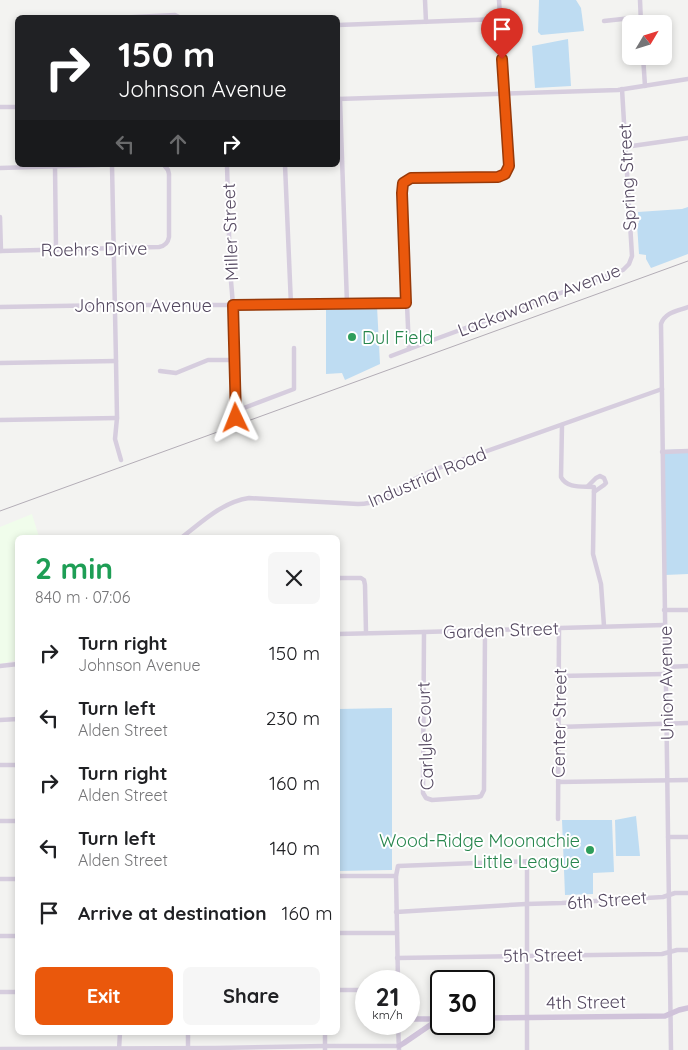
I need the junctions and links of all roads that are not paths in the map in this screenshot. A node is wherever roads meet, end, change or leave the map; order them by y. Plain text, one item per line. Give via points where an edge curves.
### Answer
1 (425, 0) edge
2 (499, 0) edge
3 (640, 0) edge
4 (641, 15) edge
5 (622, 19) edge
6 (500, 20) junction
7 (604, 21) dead end
8 (426, 22) junction
9 (340, 25) edge
10 (644, 65) edge
11 (688, 79) edge
12 (645, 86) junction
13 (622, 89) junction
14 (504, 94) junction
15 (340, 99) edge
16 (0, 107) edge
17 (15, 107) edge
18 (340, 125) edge
19 (688, 138) edge
20 (626, 147) junction
21 (15, 167) edge
22 (55, 167) edge
23 (112, 167) edge
24 (166, 167) edge
25 (227, 167) edge
26 (285, 167) edge
27 (0, 168) edge
28 (0, 217) edge
29 (113, 248) junction
30 (56, 250) junction
31 (0, 251) edge
32 (630, 264) joint
33 (406, 303) junction
34 (115, 304) junction
35 (291, 304) junction
36 (347, 304) junction
37 (233, 305) junction
38 (0, 306) edge
39 (688, 307) edge
40 (294, 348) dead end
41 (409, 349) junction
42 (391, 356) dead end
43 (116, 360) junction
44 (234, 360) junction
45 (0, 363) edge
46 (160, 371) dead end
47 (662, 390) junction
48 (236, 411) junction
49 (117, 418) junction
50 (236, 418) dead end
51 (0, 420) edge
52 (562, 426) junction
53 (688, 450) edge
54 (662, 452) junction
55 (120, 460) dead end
56 (588, 486) junction
57 (594, 492) junction
58 (185, 535) edge
59 (340, 578) edge
60 (664, 610) junction
61 (688, 610) edge
62 (664, 625) junction
63 (604, 626) junction
64 (559, 628) junction
65 (485, 631) junction
66 (424, 632) junction
67 (366, 633) junction
68 (340, 634) edge
69 (15, 664) edge
70 (0, 666) edge
71 (666, 666) junction
72 (688, 666) edge
73 (665, 674) junction
74 (559, 676) junction
75 (15, 719) edge
76 (0, 720) edge
77 (666, 723) junction
78 (688, 723) edge
79 (558, 727) junction
80 (15, 764) edge
81 (0, 765) edge
82 (667, 780) junction
83 (688, 780) edge
84 (558, 782) junction
85 (558, 819) dead end
86 (0, 821) edge
87 (15, 821) edge
88 (668, 837) junction
89 (688, 837) edge
90 (559, 860) dead end
91 (527, 861) junction
92 (340, 876) edge
93 (396, 876) junction
94 (0, 879) edge
95 (15, 879) edge
96 (688, 893) edge
97 (669, 895) junction
98 (526, 904) junction
99 (396, 912) junction
100 (397, 933) junction
101 (340, 934) edge
102 (0, 936) edge
103 (15, 936) edge
104 (688, 950) edge
105 (669, 952) junction
106 (527, 956) junction
107 (397, 958) junction
108 (398, 970) edge
109 (340, 990) edge
110 (355, 990) edge
111 (0, 992) edge
112 (15, 992) edge
113 (688, 1008) edge
114 (670, 1014) junction
115 (495, 1018) edge
116 (527, 1018) junction
117 (430, 1024) edge
118 (120, 1035) edge
119 (188, 1035) edge
120 (325, 1035) edge
121 (398, 1035) edge
122 (325, 1048) edge
123 (399, 1048) edge
124 (0, 1049) edge
125 (188, 1049) edge
126 (119, 1050) edge
127 (527, 1050) edge
128 (671, 1050) edge

1 - 8 street
2 - 6 street
3 - 4 street
5 - 7 street
6 - 8 street
6 - 14 street
8 - 9 street
10 - 12 street
11 - 12 street
12 - 13 street
13 - 14 street
13 - 20 street, Spring Street
14 - 15 street
14 - 33 street via 509,166 505,174 498,177 411,178 403,183
16 - 17 street
18 - 36 street
19 - 20 street
20 - 32 street, Spring Street
21 - 27 street
22 - 30 street
23 - 29 street
24 - 29 street, Roehrs Drive via 169,174 168,241 159,247
25 - 37 street, Miller Street
26 - 35 street
28 - 31 street
29 - 30 street, Roehrs Drive
29 - 34 street
30 - 31 street, Roehrs Drive
32 - 41 street, Lackawanna Avenue via 623,270
33 - 36 street, Johnson Avenue
33 - 41 street
34 - 37 street, Johnson Avenue
34 - 38 street, Johnson Avenue
34 - 43 street
35 - 36 street, Johnson Avenue
35 - 37 street, Johnson Avenue
37 - 44 street, Miller Street
39 - 47 street, Union Avenue via 667,314 661,324
40 - 48 street via 294,389
41 - 42 street, Lackawanna Avenue
43 - 45 street
43 - 49 street
44 - 46 street via 208,360 176,373
44 - 48 street, Miller Street
47 - 52 street, Industrial Road
47 - 54 street, Union Avenue
48 - 50 street, Miller Street
49 - 51 street
49 - 55 street via 116,440
52 - 56 street via 562,480 567,485
52 - 58 street, Industrial Road via 436,469 378,501 358,504 240,499 222,507
53 - 54 street
54 - 60 street, Union Avenue
56 - 57 street via 594,487
56 - 57 street via 597,477 604,478 606,483
57 - 63 street via 593,554 601,584
59 - 67 street via 364,580
60 - 61 street
60 - 62 street, Union Avenue
62 - 63 street, Garden Street
62 - 71 street, Union Avenue
63 - 64 street, Garden Street
64 - 65 street, Garden Street
64 - 74 street, Center Street
65 - 66 street, Garden Street
65 - 66 street, Carlyle Court via 484,790 478,797 432,800 423,793
66 - 67 street, Garden Street
67 - 68 street, Garden Street
69 - 70 street
71 - 72 street
71 - 73 street, Union Avenue
73 - 74 street
73 - 77 street, Union Avenue
74 - 79 street, Center Street
75 - 76 street
77 - 78 street
77 - 79 street
77 - 82 street, Union Avenue
79 - 84 street, Center Street
80 - 81 street
82 - 83 street
82 - 84 street
82 - 88 street, Union Avenue
84 - 85 street, Center Street
86 - 87 street
88 - 89 street
88 - 97 street, Union Avenue
90 - 91 street
91 - 93 street via 398,866
91 - 98 street
92 - 93 street
93 - 99 street
94 - 95 street
96 - 97 street, 6th Street
97 - 98 street, 6th Street
97 - 105 street, Union Avenue
98 - 99 street, 6th Street
98 - 106 street
99 - 100 street
100 - 101 street
100 - 107 street
102 - 103 street
104 - 105 street, 5th Street
105 - 106 street, 5th Street
105 - 114 street, Union Avenue
106 - 107 street, 5th Street
106 - 116 street
107 - 108 street
109 - 110 street
111 - 112 street
113 - 114 street, 4th Street
114 - 116 street, 4th Street
114 - 128 street, Union Avenue
115 - 116 street, 4th Street
116 - 127 street
117 - 123 street
118 - 126 street
119 - 125 street
120 - 122 street
121 - 123 street
122 - 123 street
122 - 125 street
124 - 126 street
125 - 126 street

